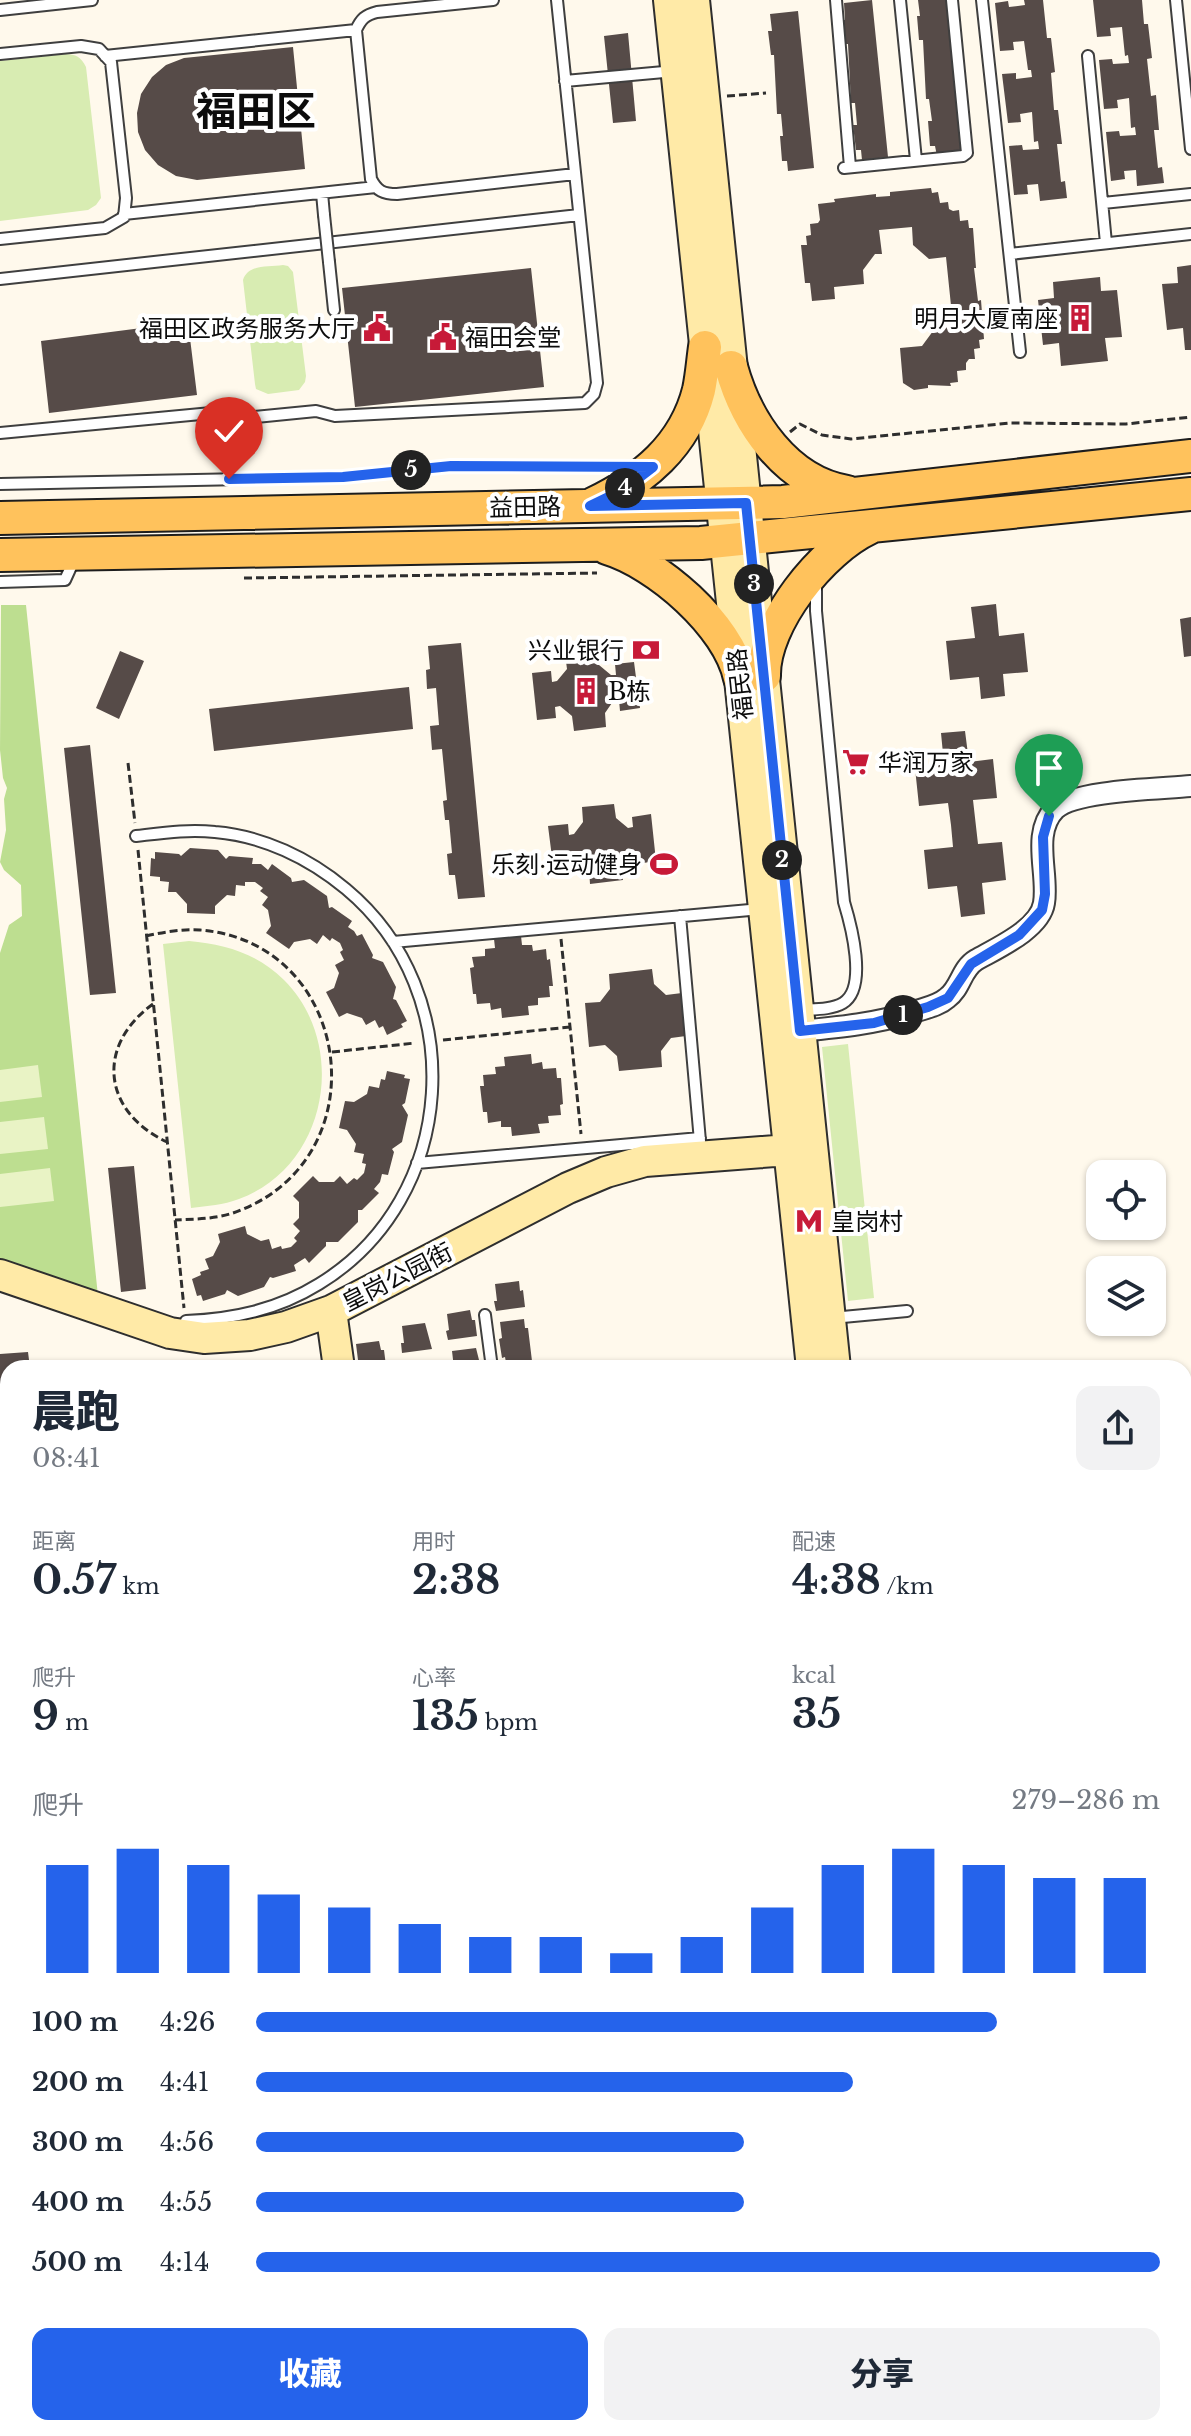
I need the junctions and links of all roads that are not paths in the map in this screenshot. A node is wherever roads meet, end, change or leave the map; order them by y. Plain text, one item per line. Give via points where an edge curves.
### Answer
1 (92, 0) edge
2 (493, 0) edge
3 (557, 0) edge
4 (669, 0) edge
5 (694, 0) edge
6 (836, 0) edge
7 (900, 0) edge
8 (952, 0) edge
9 (982, 0) edge
10 (1176, 0) edge
11 (0, 10) edge
12 (356, 30) junction
13 (0, 54) edge
14 (105, 56) junction
15 (1088, 56) dead end
16 (693, 79) junction
17 (565, 81) junction
18 (1191, 149) edge
19 (916, 160) junction
20 (575, 174) junction
21 (376, 187) junction
22 (322, 193) junction
23 (1191, 194) edge
24 (1103, 203) junction
25 (124, 214) junction
26 (579, 215) junction
27 (1191, 234) edge
28 (0, 239) edge
29 (1106, 243) junction
30 (1010, 254) junction
31 (0, 279) edge
32 (334, 310) dead end
33 (705, 347) junction
34 (1020, 352) dead end
35 (731, 367) junction
36 (0, 433) edge
37 (1191, 456) edge
38 (653, 467) junction
39 (0, 484) edge
40 (862, 494) junction
41 (1191, 494) edge
42 (733, 503) junction
43 (590, 506) junction
44 (0, 518) edge
45 (873, 527) junction
46 (737, 541) junction
47 (584, 545) junction
48 (77, 554) junction
49 (0, 555) edge
50 (823, 564) junction
51 (0, 582) edge
52 (752, 677) junction
53 (1191, 786) edge
54 (136, 836) road end
55 (764, 909) junction
56 (680, 916) junction
57 (393, 942) junction
58 (799, 1021) junction
59 (701, 1147) junction
60 (789, 1150) junction
61 (417, 1163) junction
62 (0, 1275) edge
63 (331, 1311) junction
64 (907, 1311) dead end
65 (485, 1315) dead end
66 (830, 1318) junction
67 (186, 1321) road end
68 (338, 1360) edge
69 (491, 1360) edge
70 (811, 1360) edge
71 (834, 1360) edge

1 - 11 lane
2 - 12 lane via 377,12 360,20
3 - 17 lane
4 - 16 main road, 福民路
5 - 16 main road, 福民路
6 - 19 lane via 847,168
7 - 19 lane
8 - 19 lane via 967,153
9 - 30 lane
10 - 18 lane
12 - 14 lane
12 - 21 lane
13 - 14 lane via 81,46 99,49
14 - 25 lane via 111,62
15 - 24 lane
16 - 17 lane
16 - 33 main road, 福民路
16 - 35 main road, 福民路
17 - 20 lane
20 - 21 lane via 397,194
20 - 26 lane
21 - 22 lane
22 - 25 lane
22 - 32 lane, bridge
23 - 24 lane
24 - 29 lane
25 - 28 lane via 105,228
26 - 31 lane
26 - 36 lane via 597,383 585,403 335,416 316,411 245,418 222,412
27 - 29 lane
29 - 30 lane
30 - 34 lane
33 - 38 main road via 686,423
33 - 42 main road, 福民路
35 - 40 main road via 747,412 776,452 820,484
35 - 42 main road, 福民路
37 - 40 main road, 益田路
38 - 39 lane via 451,466 343,477
38 - 43 main road
40 - 42 main road, 益田路
41 - 45 main road, 益田路
42 - 43 main road, 益田路
42 - 46 main road, 福民路
43 - 44 main road, 益田路
45 - 46 main road, 益田路
45 - 50 main road via 845,542
46 - 47 main road, 益田路
46 - 52 main road, 福民路
47 - 48 main road, 益田路
47 - 52 main road via 625,555 671,584
48 - 49 main road, 益田路
48 - 51 lane via 65,580
50 - 52 main road via 779,620
50 - 58 lane via 816,582 816,611 844,902 857,983 841,1004
52 - 55 main road, 福民路
52 - 58 main road, 福民路
53 - 58 street via 1064,802 1045,826 1042,910 1019,935 971,964 948,998 874,1023
54 - 57 lane via 216,832 293,854 359,900
55 - 56 lane
55 - 60 main road, 福民路
56 - 57 lane
56 - 59 lane
57 - 61 lane via 422,1002 431,1042 431,1112
58 - 66 main road, 福民路
59 - 60 main road, 皇岗公园街
59 - 61 lane via 582,1148
59 - 63 main road, 皇岗公园街 via 587,1179
60 - 70 main road, 福民路
61 - 67 lane via 373,1238 319,1284 255,1312
62 - 63 main road, 皇岗公园街 via 186,1337 250,1335
63 - 68 main road
64 - 66 lane
65 - 69 lane
66 - 71 main road, 福民路

